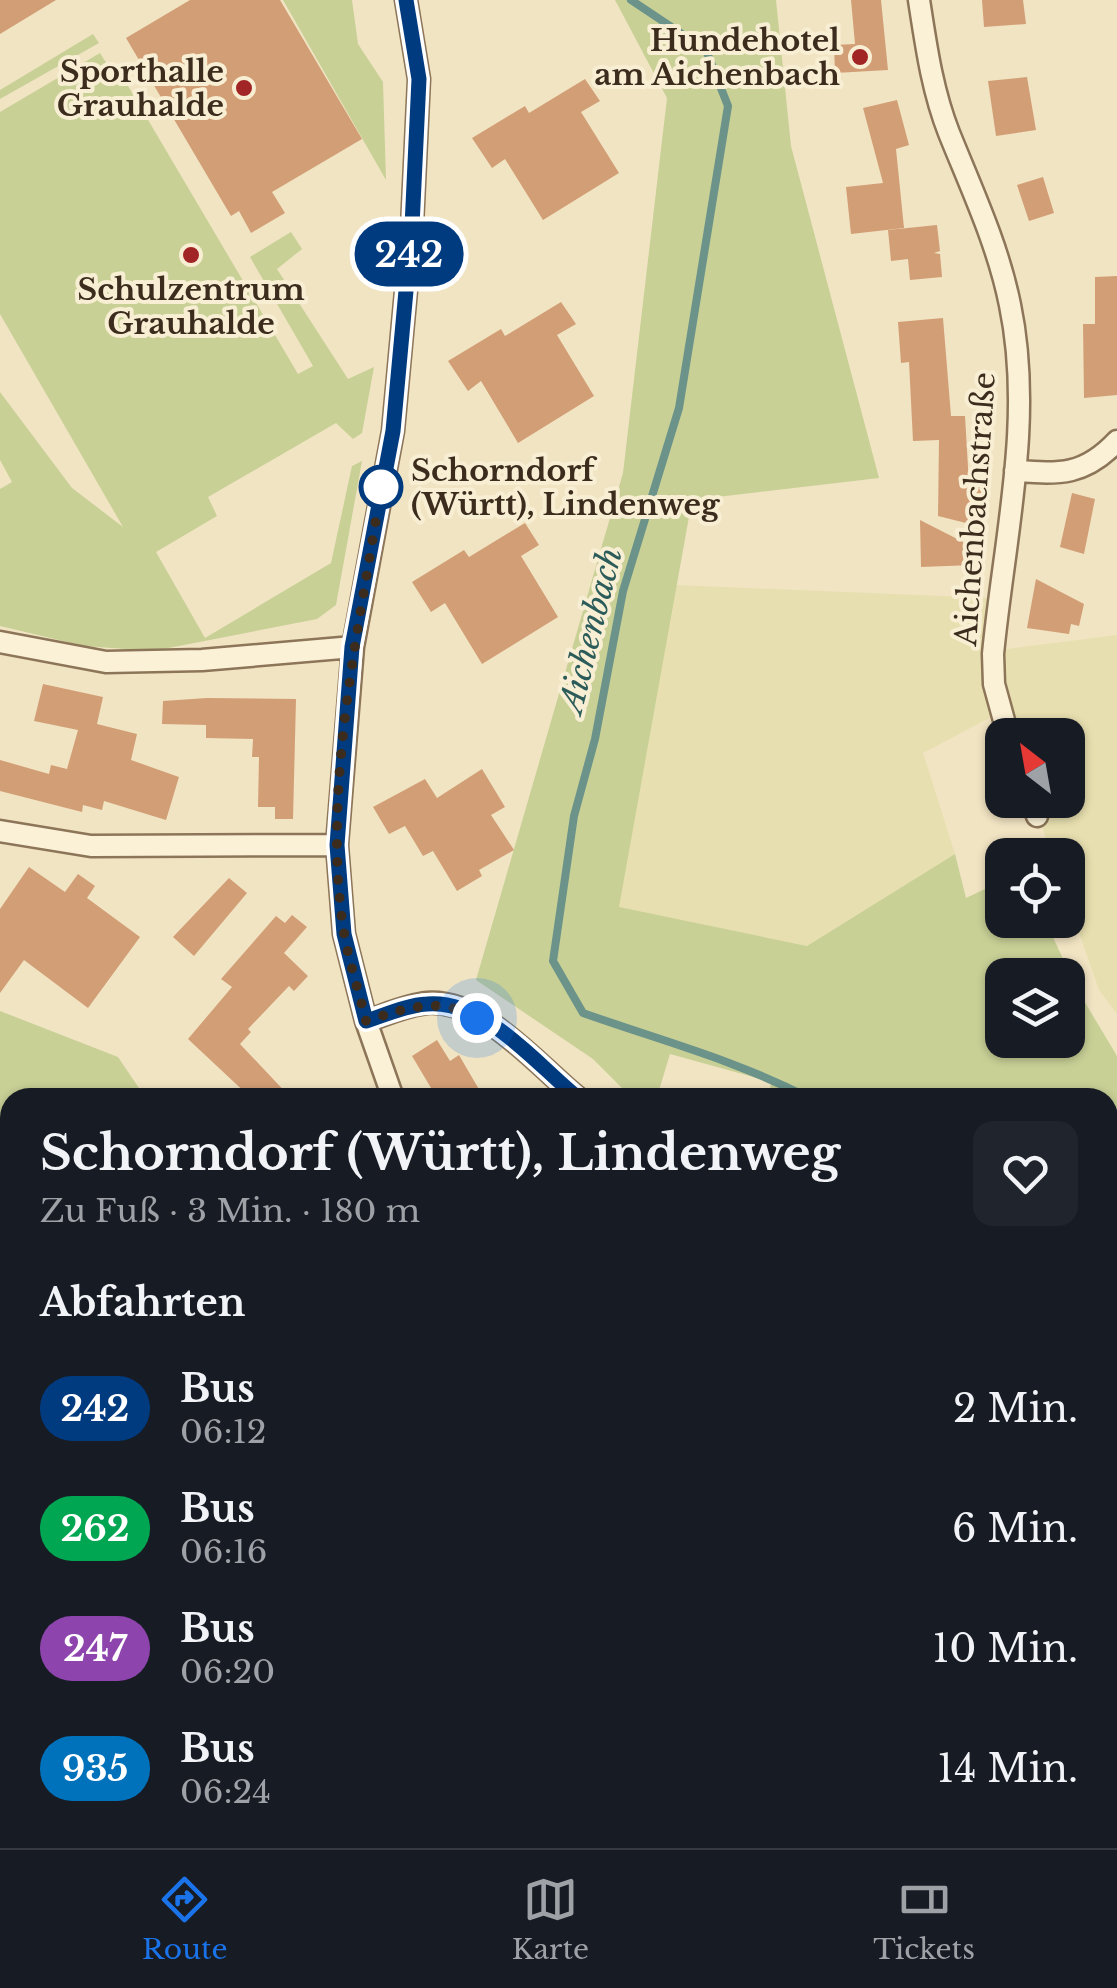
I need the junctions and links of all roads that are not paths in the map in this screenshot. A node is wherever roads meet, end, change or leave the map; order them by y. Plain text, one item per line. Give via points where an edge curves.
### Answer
1 (406, 0) edge
2 (918, 0) edge
3 (1117, 441) edge
4 (1014, 471) junction
5 (0, 642) edge
6 (352, 647) junction
7 (1003, 718) edge
8 (0, 831) edge
9 (337, 845) junction
10 (366, 1021) junction
11 (389, 1088) edge
12 (566, 1088) edge

1 - 6 street via 419,79 412,226 393,431
2 - 4 street, Aichenbachstraße via 930,72 979,199 1010,305 1021,392
3 - 4 street via 1066,475
4 - 7 street, Aichenbachstraße via 993,654
5 - 6 street via 106,662
6 - 9 street
8 - 9 street via 91,846
9 - 10 street via 344,934
10 - 11 street
10 - 12 street via 426,1004 456,1006 498,1030

